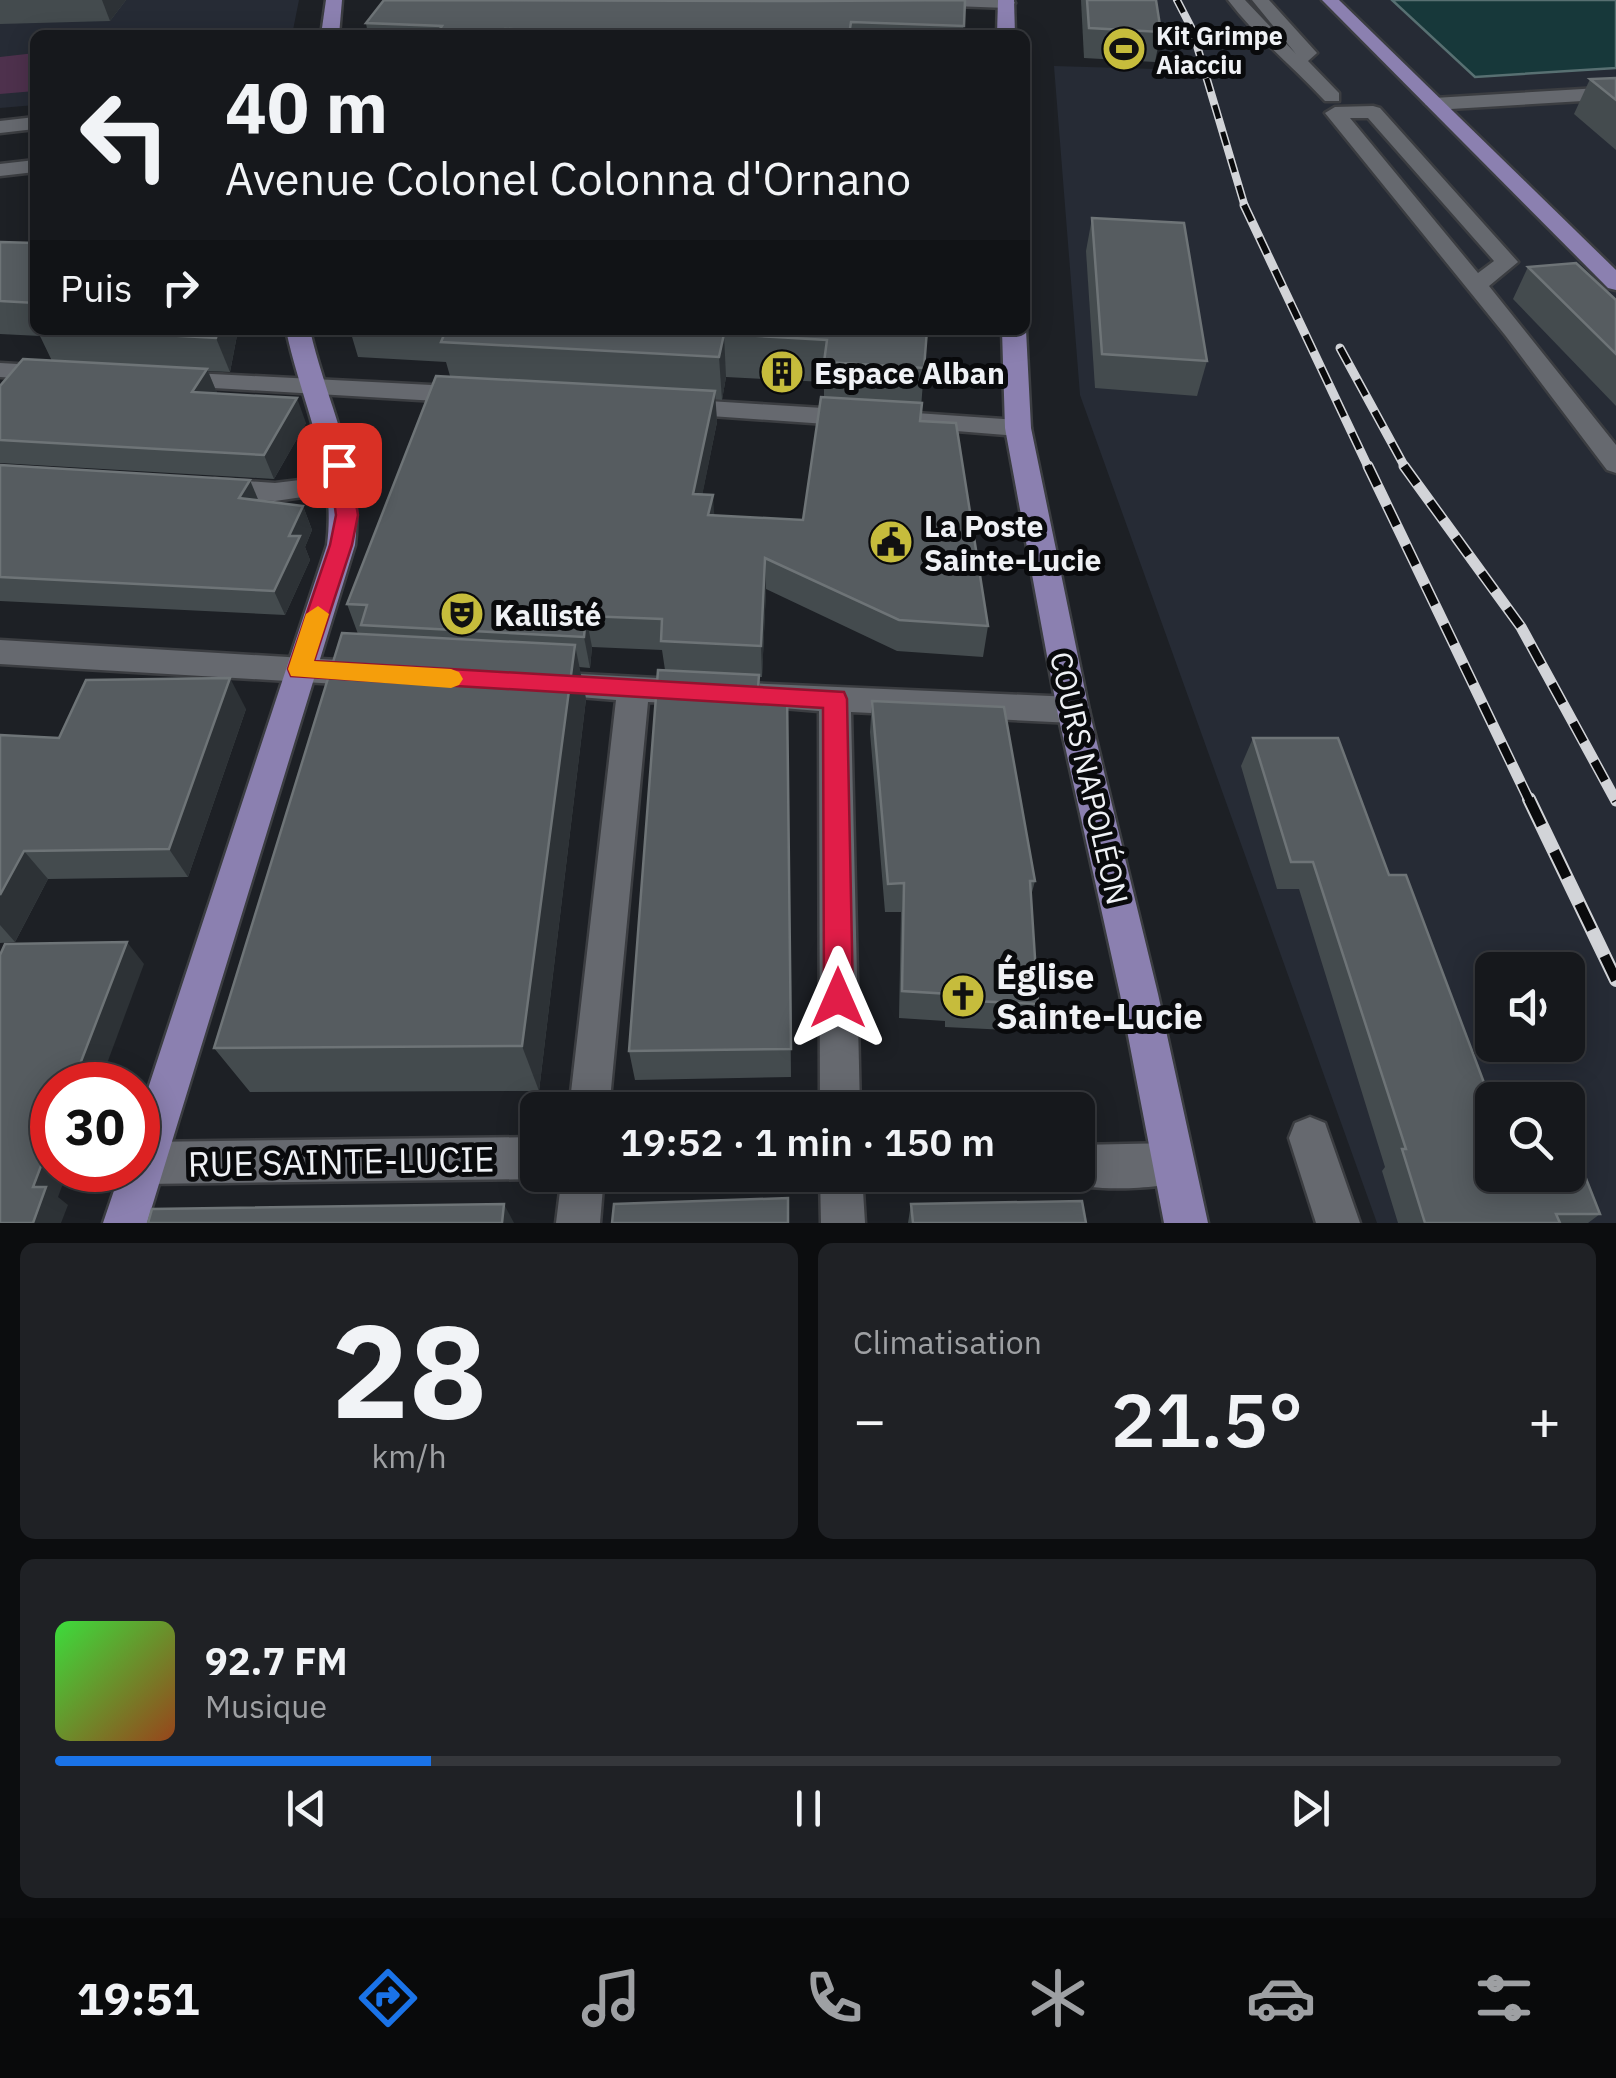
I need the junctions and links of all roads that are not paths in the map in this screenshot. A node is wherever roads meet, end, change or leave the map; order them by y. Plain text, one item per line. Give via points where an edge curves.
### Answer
1 (334, 0) edge
2 (926, 0) edge
3 (1236, 0) edge
4 (1260, 0) edge
5 (1330, 0) edge
6 (1008, 1) edge
7 (331, 30) edge
8 (1006, 30) edge
9 (1298, 61) junction
10 (1616, 93) edge
11 (1332, 97) dead end
12 (1434, 104) junction
13 (30, 124) edge
14 (0, 127) edge
15 (30, 167) edge
16 (0, 170) edge
17 (1616, 282) edge
18 (1475, 286) junction
19 (299, 335) edge
20 (1014, 335) edge
21 (0, 370) edge
22 (79, 374) edge
23 (138, 378) edge
24 (310, 385) junction
25 (500, 396) edge
26 (655, 406) edge
27 (1018, 428) junction
28 (1616, 464) edge
29 (341, 484) junction
30 (180, 487) edge
31 (0, 652) edge
32 (300, 669) junction
33 (408, 676) edge
34 (520, 682) edge
35 (632, 689) junction
36 (835, 699) junction
37 (1073, 710) junction
38 (591, 1092) edge
39 (840, 1092) edge
40 (160, 1115) edge
41 (1310, 1138) dead end
42 (520, 1158) edge
43 (160, 1163) edge
44 (1173, 1164) junction
45 (1095, 1166) edge
46 (136, 1192) edge
47 (581, 1192) edge
48 (842, 1192) edge
49 (126, 1223) edge
50 (578, 1223) edge
51 (844, 1223) edge
52 (1186, 1223) edge
53 (1338, 1223) edge

1 - 7 main road
2 - 6 street
3 - 9 street via 1284,55
4 - 9 street via 1308,53
5 - 12 main road
6 - 8 main road
9 - 11 street
10 - 12 street
12 - 17 main road
13 - 14 street
15 - 16 street
18 - 18 street via 1507,262 1374,112 1335,113
18 - 28 street
19 - 24 main road
20 - 27 main road, COURS NAPOLÉON
21 - 22 street
23 - 24 street
24 - 25 street
24 - 29 main road
26 - 27 street
27 - 37 main road, COURS NAPOLÉON
29 - 30 street via 276,492
29 - 32 main road via 347,515 341,545
31 - 32 street
32 - 33 street
32 - 40 main road
34 - 35 street
35 - 36 street
35 - 38 street
36 - 37 street
36 - 39 street
37 - 44 main road, COURS NAPOLÉON
41 - 53 street
42 - 43 street, RUE SAINTE-LUCIE
44 - 45 street
44 - 52 main road, COURS NAPOLÉON
46 - 49 main road
47 - 50 street
48 - 51 street

